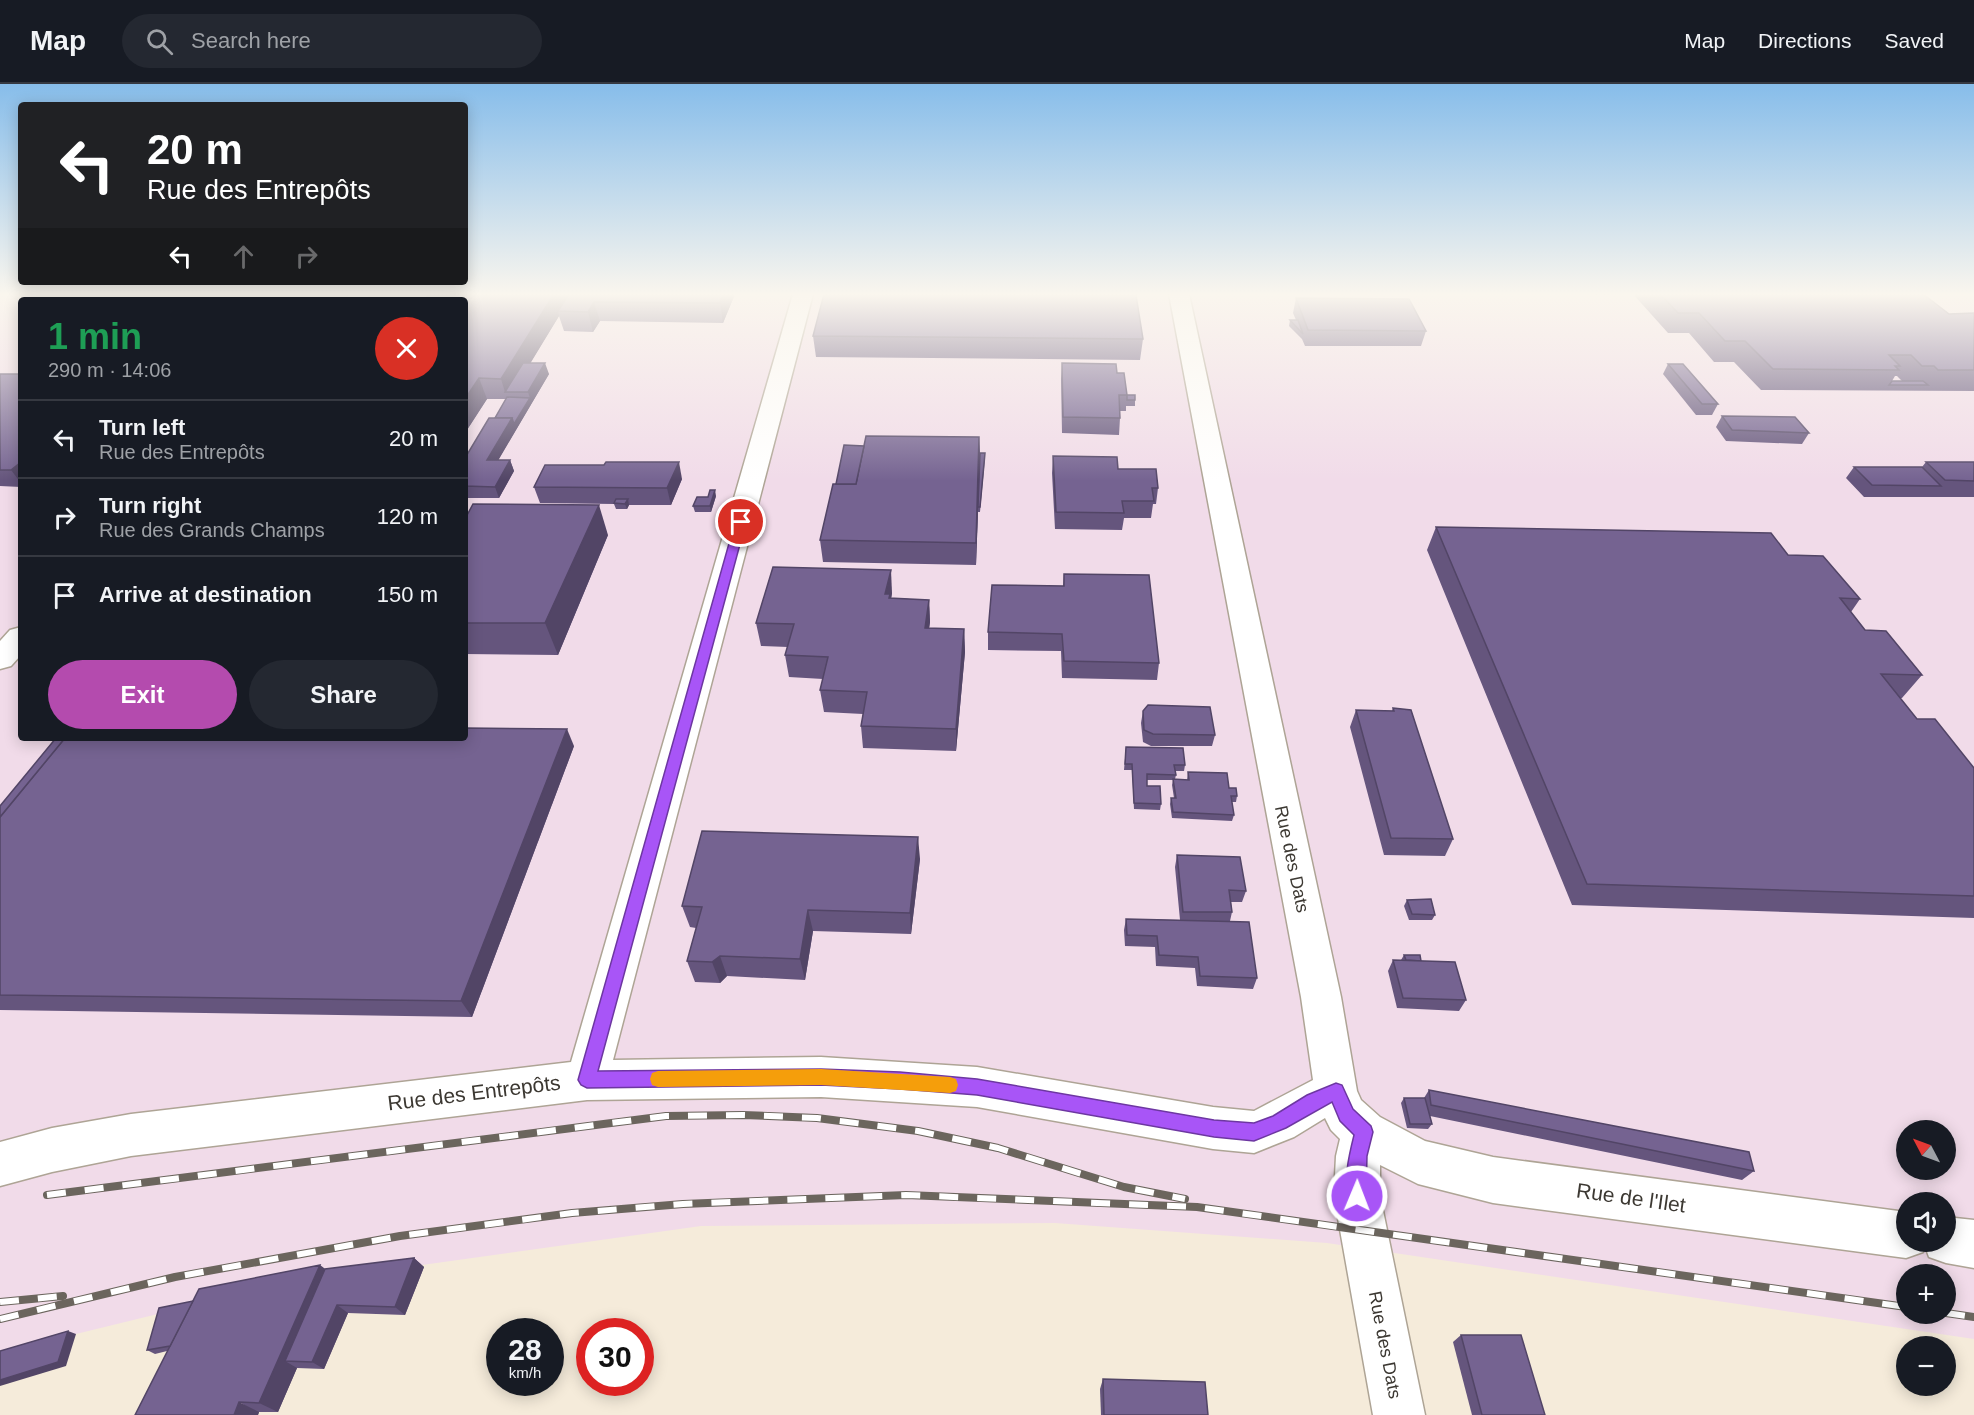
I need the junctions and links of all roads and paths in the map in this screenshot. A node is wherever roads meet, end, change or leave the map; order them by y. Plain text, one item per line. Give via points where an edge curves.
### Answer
1 (786, 356) edge
2 (1192, 356) edge
3 (18, 640) edge
4 (0, 659) edge
5 (587, 1080) junction
6 (1336, 1091) junction
7 (1364, 1132) junction
8 (0, 1164) edge
9 (1896, 1234) edge
10 (1956, 1241) edge
11 (1974, 1244) edge
12 (1399, 1415) edge

1 - 5 street
2 - 6 street, Rue des Dats via 1321,997
3 - 4 street
5 - 6 street, Rue des Entrepôts via 821,1077 977,1087 1254,1132
5 - 8 street, Rue des Entrepôts via 131,1136
6 - 7 street, Rue des Dats via 1346,1115
7 - 9 street, Rue de l'Ilet via 1418,1162 1493,1180
7 - 12 street, Rue des Dats via 1358,1156 1357,1196
10 - 11 street

